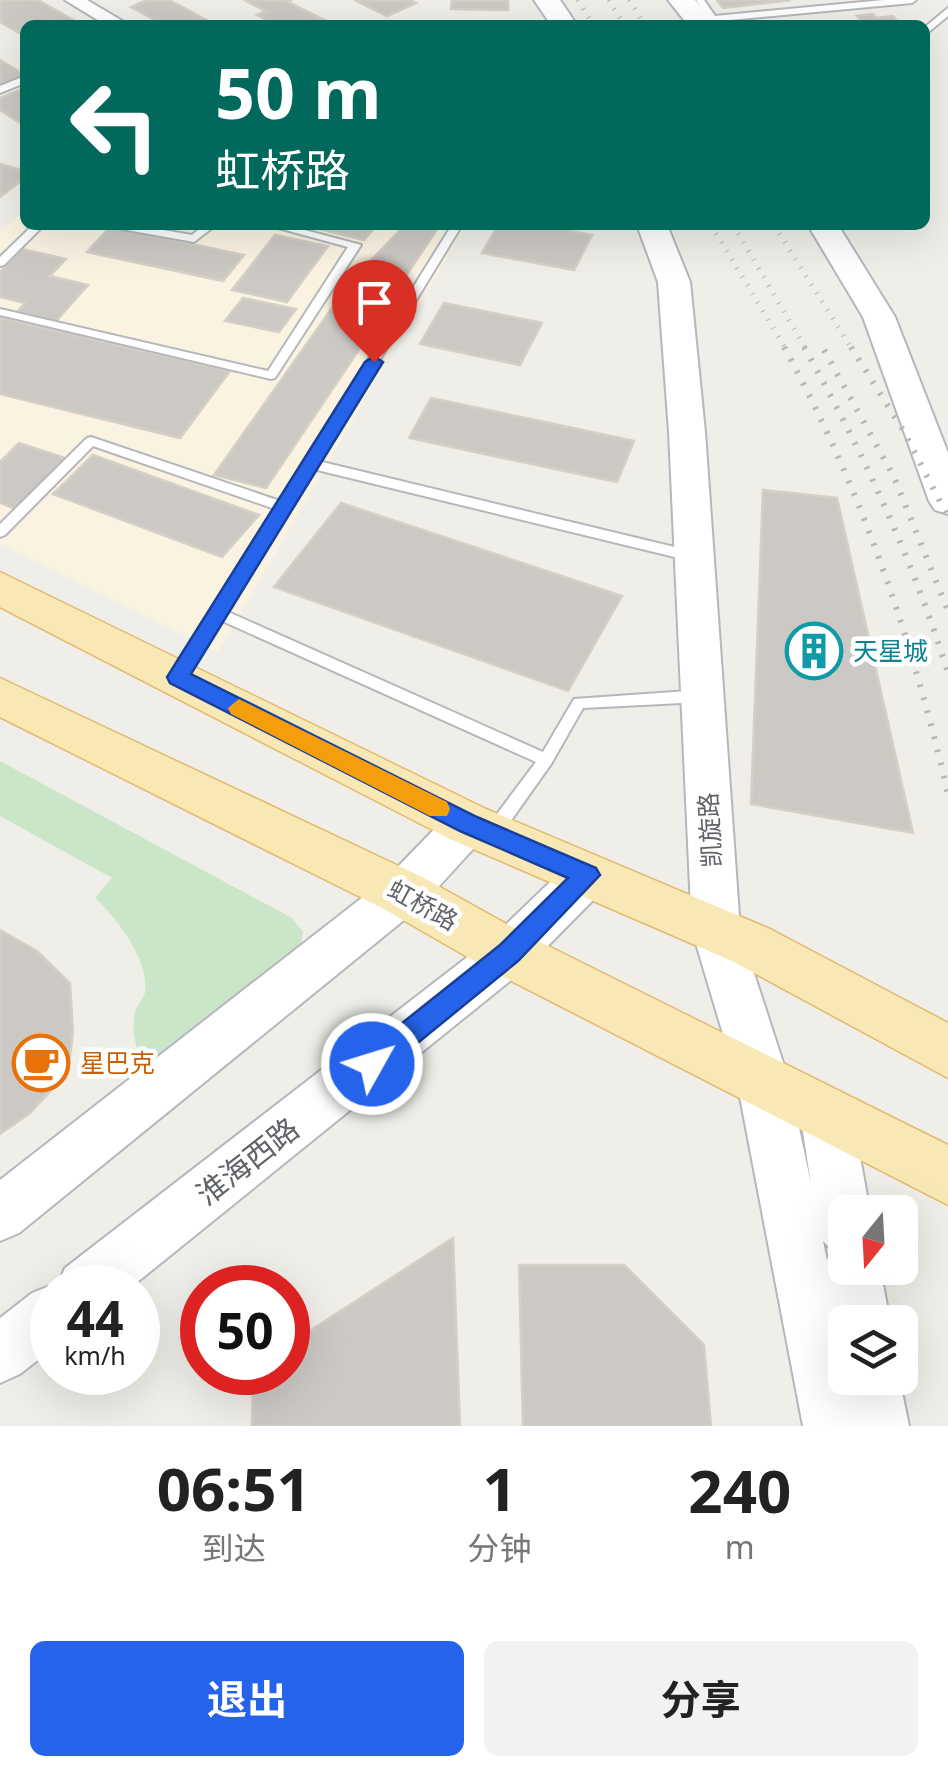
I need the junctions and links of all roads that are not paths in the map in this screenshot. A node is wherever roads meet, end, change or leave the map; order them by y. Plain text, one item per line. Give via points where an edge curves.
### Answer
1 (74, 0) edge
2 (681, 0) edge
3 (912, 0) edge
4 (806, 10) junction
5 (111, 20) edge
6 (707, 20) edge
7 (733, 20) edge
8 (813, 20) edge
9 (34, 230) edge
10 (144, 230) edge
11 (205, 230) edge
12 (293, 230) edge
13 (454, 230) edge
14 (654, 230) edge
15 (826, 230) edge
16 (0, 263) edge
17 (0, 312) edge
18 (311, 464) junction
19 (948, 501) edge
20 (284, 507) junction
21 (0, 532) edge
22 (694, 557) junction
23 (0, 588) edge
24 (217, 613) junction
25 (178, 677) junction
26 (0, 696) edge
27 (702, 696) junction
28 (546, 760) junction
29 (480, 829) junction
30 (588, 875) junction
31 (403, 893) junction
32 (716, 930) junction
33 (509, 953) junction
34 (948, 1052) edge
35 (763, 1081) junction
36 (826, 1113) junction
37 (948, 1176) edge
38 (840, 1195) edge
39 (0, 1214) edge
40 (114, 1265) edge
41 (30, 1330) edge
42 (0, 1354) edge
43 (873, 1395) edge
44 (832, 1426) edge
45 (879, 1426) edge

1 - 5 street
2 - 6 street
3 - 4 lane
4 - 7 lane
4 - 8 lane
9 - 16 lane
10 - 11 lane via 194,239
12 - 17 lane via 355,245 272,375
13 - 18 lane
14 - 22 street, 凯旋路 via 674,282
15 - 19 street via 879,318
18 - 20 lane
18 - 22 lane
20 - 21 lane via 92,441
20 - 24 lane
22 - 27 street, 凯旋路
23 - 25 main road
24 - 25 lane
24 - 28 lane
25 - 29 main road
26 - 31 main road, 虹桥路
27 - 28 lane via 579,703
27 - 32 street, 凯旋路
28 - 29 lane
29 - 30 main road
29 - 31 street
30 - 32 main road
30 - 33 street, 淮海西路
31 - 33 main road, 虹桥路
31 - 39 street
32 - 34 main road
32 - 35 street, 凯旋路
33 - 35 main road, 虹桥路
33 - 40 street, 淮海西路
35 - 36 main road, 虹桥路
35 - 44 street, 凯旋路
36 - 37 main road, 虹桥路
36 - 38 street
41 - 42 street
43 - 45 street

